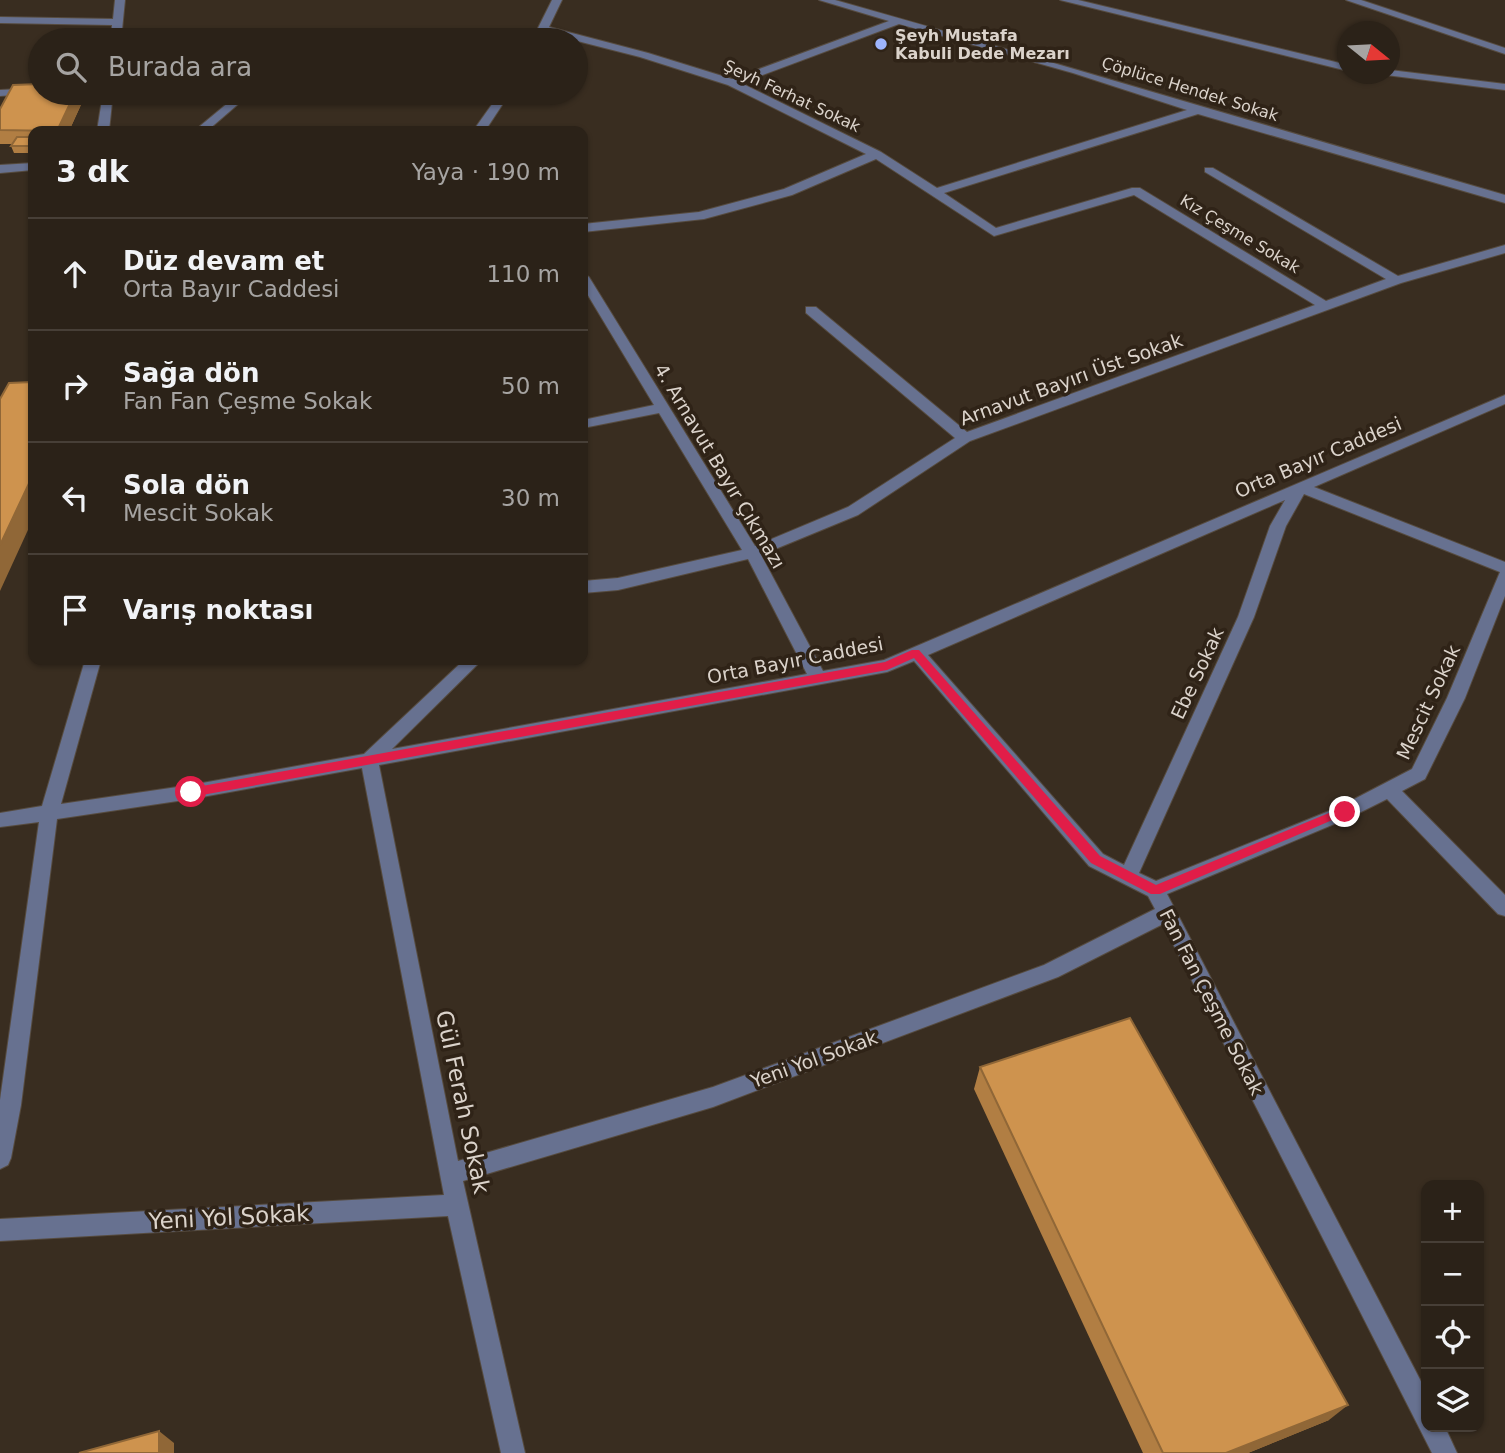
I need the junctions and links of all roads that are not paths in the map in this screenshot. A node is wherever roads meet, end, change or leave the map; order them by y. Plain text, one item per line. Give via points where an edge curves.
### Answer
1 (120, 0) edge
2 (557, 0) edge
3 (824, 0) edge
4 (1065, 0) edge
5 (1351, 0) edge
6 (0, 20) edge
7 (900, 21) junction
8 (117, 22) junction
9 (117, 28) edge
10 (544, 28) edge
11 (588, 40) edge
12 (1505, 51) edge
13 (1337, 65) edge
14 (1400, 74) edge
15 (732, 83) junction
16 (1505, 88) edge
17 (28, 91) edge
18 (0, 93) edge
19 (106, 105) edge
20 (231, 105) edge
21 (497, 105) edge
22 (1198, 110) junction
23 (104, 126) edge
24 (206, 126) edge
25 (482, 126) edge
26 (877, 154) junction
27 (28, 167) edge
28 (0, 169) edge
29 (1209, 170) dead end
30 (1136, 191) joint
31 (936, 192) junction
32 (1505, 199) edge
33 (588, 227) edge
34 (1505, 249) edge
35 (1396, 279) junction
36 (588, 285) edge
37 (1325, 306) junction
38 (811, 310) dead end
39 (1505, 399) edge
40 (663, 408) junction
41 (588, 423) edge
42 (965, 438) junction
43 (1300, 487) junction
44 (751, 553) junction
45 (1505, 568) edge
46 (1505, 576) edge
47 (588, 587) edge
48 (916, 653) junction
49 (92, 665) edge
50 (469, 665) edge
51 (818, 678) junction
52 (369, 760) junction
53 (1389, 789) junction
54 (49, 813) junction
55 (0, 820) edge
56 (1128, 876) junction
57 (1155, 890) junction
58 (1505, 908) edge
59 (1167, 913) junction
60 (0, 1158) edge
61 (450, 1174) junction
62 (457, 1205) junction
63 (0, 1230) edge
64 (1421, 1406) edge
65 (1434, 1432) edge
66 (513, 1453) edge
67 (1445, 1453) edge

1 - 8 street
2 - 10 street
3 - 7 street, Çöplüce Hendek Sokak
4 - 13 street
5 - 12 street
6 - 8 street
7 - 15 street
7 - 22 street, Çöplüce Hendek Sokak
8 - 9 street
11 - 15 street, Şeyh Ferhat Sokak
14 - 16 street
15 - 26 street, Şeyh Ferhat Sokak
17 - 18 street
19 - 23 street
20 - 24 street
21 - 25 street
22 - 31 street
22 - 32 street, Çöplüce Hendek Sokak
26 - 31 street, Şeyh Ferhat Sokak
26 - 33 street via 788,192 700,216
27 - 28 street
29 - 35 street
30 - 31 street, Şeyh Ferhat Sokak via 994,232
30 - 37 street, Kız Çeşme Sokak
34 - 35 street, Arnavut Bayırı Üst Sokak
35 - 37 street, Arnavut Bayırı Üst Sokak
36 - 40 street, 4. Arnavut Bayır Çıkmazı
37 - 42 street, Arnavut Bayırı Üst Sokak
38 - 42 street
39 - 43 street, Orta Bayır Caddesi
40 - 41 street
40 - 44 street, 4. Arnavut Bayır Çıkmazı
42 - 44 street, Arnavut Bayırı Üst Sokak via 853,511
43 - 45 street
43 - 48 street, Orta Bayır Caddesi
43 - 56 street, Ebe Sokak via 1278,526 1246,617
44 - 47 street, Arnavut Bayırı Üst Sokak via 618,584
44 - 51 street, 4. Arnavut Bayır Çıkmazı
46 - 53 street, Mescit Sokak via 1456,698 1419,774
48 - 51 street, Orta Bayır Caddesi via 887,666
48 - 56 street, Fan Fan Çeşme Sokak via 1096,860
49 - 54 street
50 - 52 street
51 - 52 street, Orta Bayır Caddesi
52 - 54 street, Orta Bayır Caddesi
52 - 61 street, Gül Ferah Sokak
53 - 57 street, Mescit Sokak via 1345,812
53 - 58 street
54 - 55 street, Orta Bayır Caddesi
54 - 60 street
56 - 57 street, Fan Fan Çeşme Sokak
57 - 59 street, Fan Fan Çeşme Sokak
59 - 61 street, Yeni Yol Sokak via 1051,971 713,1097
59 - 64 street, Fan Fan Çeşme Sokak
61 - 62 street, Gül Ferah Sokak
62 - 63 street, Yeni Yol Sokak
62 - 66 street, Gül Ferah Sokak
65 - 67 street

